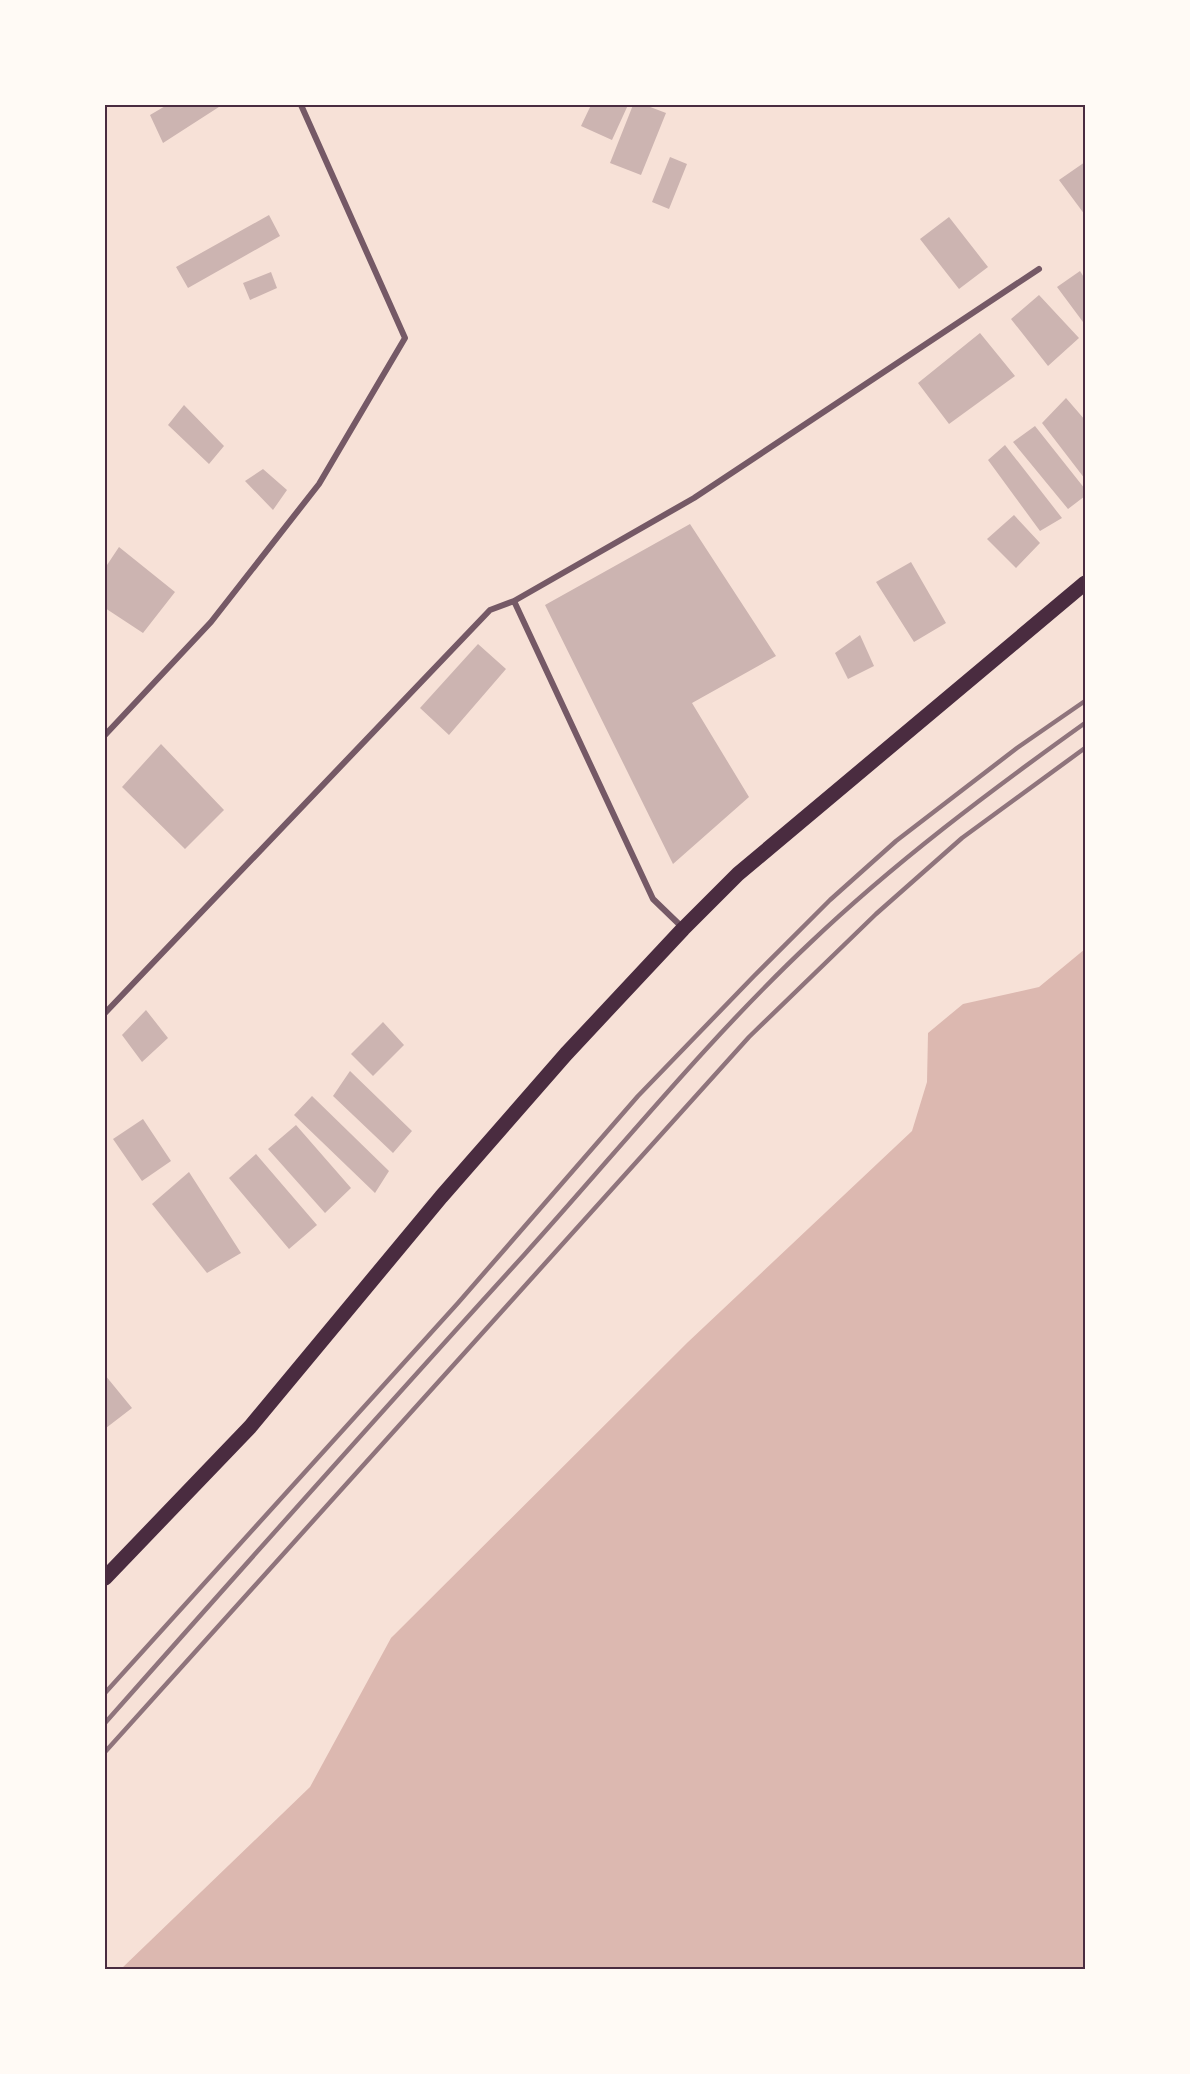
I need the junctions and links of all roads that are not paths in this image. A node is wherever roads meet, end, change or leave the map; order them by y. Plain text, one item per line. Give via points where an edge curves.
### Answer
1 (301, 105) edge
2 (1039, 268) dead end
3 (1085, 583) edge
4 (514, 601) junction
5 (105, 735) edge
6 (684, 929) junction
7 (105, 1013) edge
8 (105, 1578) edge

1 - 5 street via 405,338 319,483 211,622
2 - 4 street via 694,498
3 - 6 main road via 738,874
4 - 6 street via 653,899
4 - 7 street via 490,610
6 - 8 main road via 566,1054 441,1197 250,1427

